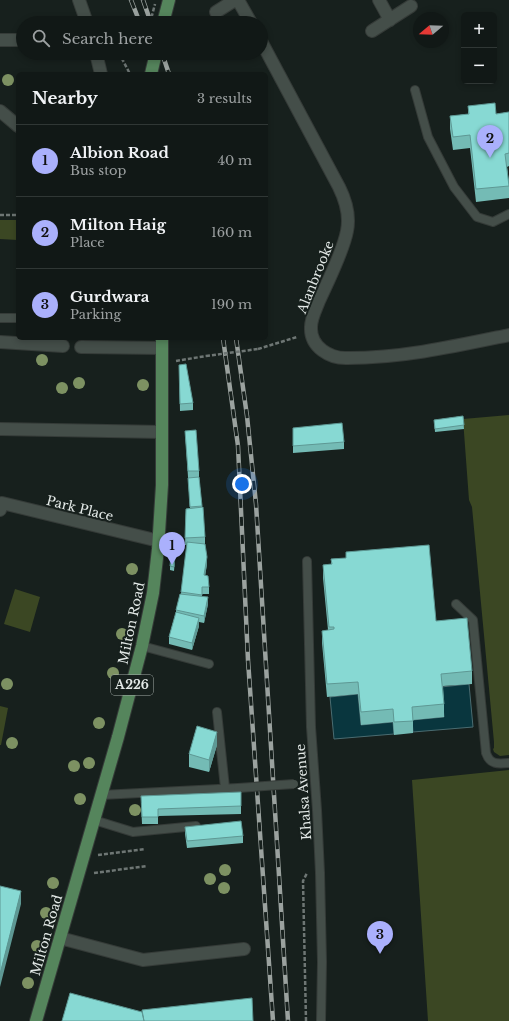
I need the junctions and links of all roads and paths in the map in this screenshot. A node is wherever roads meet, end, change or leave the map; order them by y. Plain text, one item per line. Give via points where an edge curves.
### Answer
1 (79, 0) edge
2 (169, 0) edge
3 (237, 0) edge
4 (379, 0) edge
5 (155, 4) dead end
6 (411, 6) dead end
7 (216, 12) dead end
8 (85, 16) edge
9 (152, 16) edge
10 (165, 16) edge
11 (247, 16) edge
12 (390, 20) junction
13 (372, 31) dead end
14 (0, 40) edge
15 (16, 40) edge
16 (268, 54) edge
17 (98, 60) edge
18 (123, 60) edge
19 (154, 60) edge
20 (101, 72) edge
21 (129, 72) edge
22 (151, 72) edge
23 (415, 90) dead end
24 (0, 111) edge
25 (16, 124) edge
26 (509, 214) edge
27 (0, 215) edge
28 (16, 215) edge
29 (0, 318) edge
30 (16, 318) edge
31 (311, 333) junction
32 (509, 335) edge
33 (0, 342) edge
34 (162, 343) edge
35 (63, 346) dead end
36 (81, 347) dead end
37 (176, 362) dead end
38 (0, 429) edge
39 (162, 432) junction
40 (0, 510) edge
41 (159, 541) junction
42 (307, 561) dead end
43 (456, 604) dead end
44 (142, 646) junction
45 (209, 664) dead end
46 (217, 712) dead end
47 (509, 763) edge
48 (294, 784) dead end
49 (225, 788) junction
50 (101, 795) junction
51 (94, 820) junction
52 (202, 826) edge
53 (145, 849) dead end
54 (83, 857) junction
55 (147, 866) dead end
56 (78, 875) junction
57 (60, 938) junction
58 (244, 949) dead end
59 (36, 1021) edge
60 (321, 1021) edge

1 - 8 street
2 - 10 main road
3 - 7 street
3 - 11 street
4 - 12 street
5 - 9 path, bridge
6 - 12 street
12 - 13 street
14 - 15 street
16 - 31 street, Alanbrooke via 339,187 347,212 348,227 344,244 315,310
17 - 20 street
18 - 21 path
19 - 22 main road, bridge
23 - 26 lane via 428,137 454,187 477,217 493,222
24 - 25 street
27 - 28 path
29 - 30 lane
31 - 32 street, Alanbrooke via 320,349 334,357 347,358 431,351
31 - 37 path, bridge via 258,349
33 - 35 street
34 - 36 street
34 - 39 main road, Milton Road / A226
38 - 39 street
39 - 41 main road, Milton Road / A226
40 - 41 street, Park Place via 2,503
41 - 44 main road, Milton Road / A226 via 153,593
42 - 60 lane, Khalsa Avenue via 311,727 320,873
43 - 47 lane via 473,620 486,754 495,764
44 - 45 lane
44 - 50 main road, Milton Road / A226
46 - 49 lane
48 - 49 lane, bridge
49 - 50 lane
50 - 51 main road, Milton Road / A226
51 - 52 lane via 133,832
51 - 54 main road, Milton Road / A226
53 - 54 path
54 - 56 main road, Milton Road / A226
55 - 56 path
56 - 57 main road, Milton Road / A226
57 - 58 street via 142,960
57 - 59 main road, Milton Road / A226

